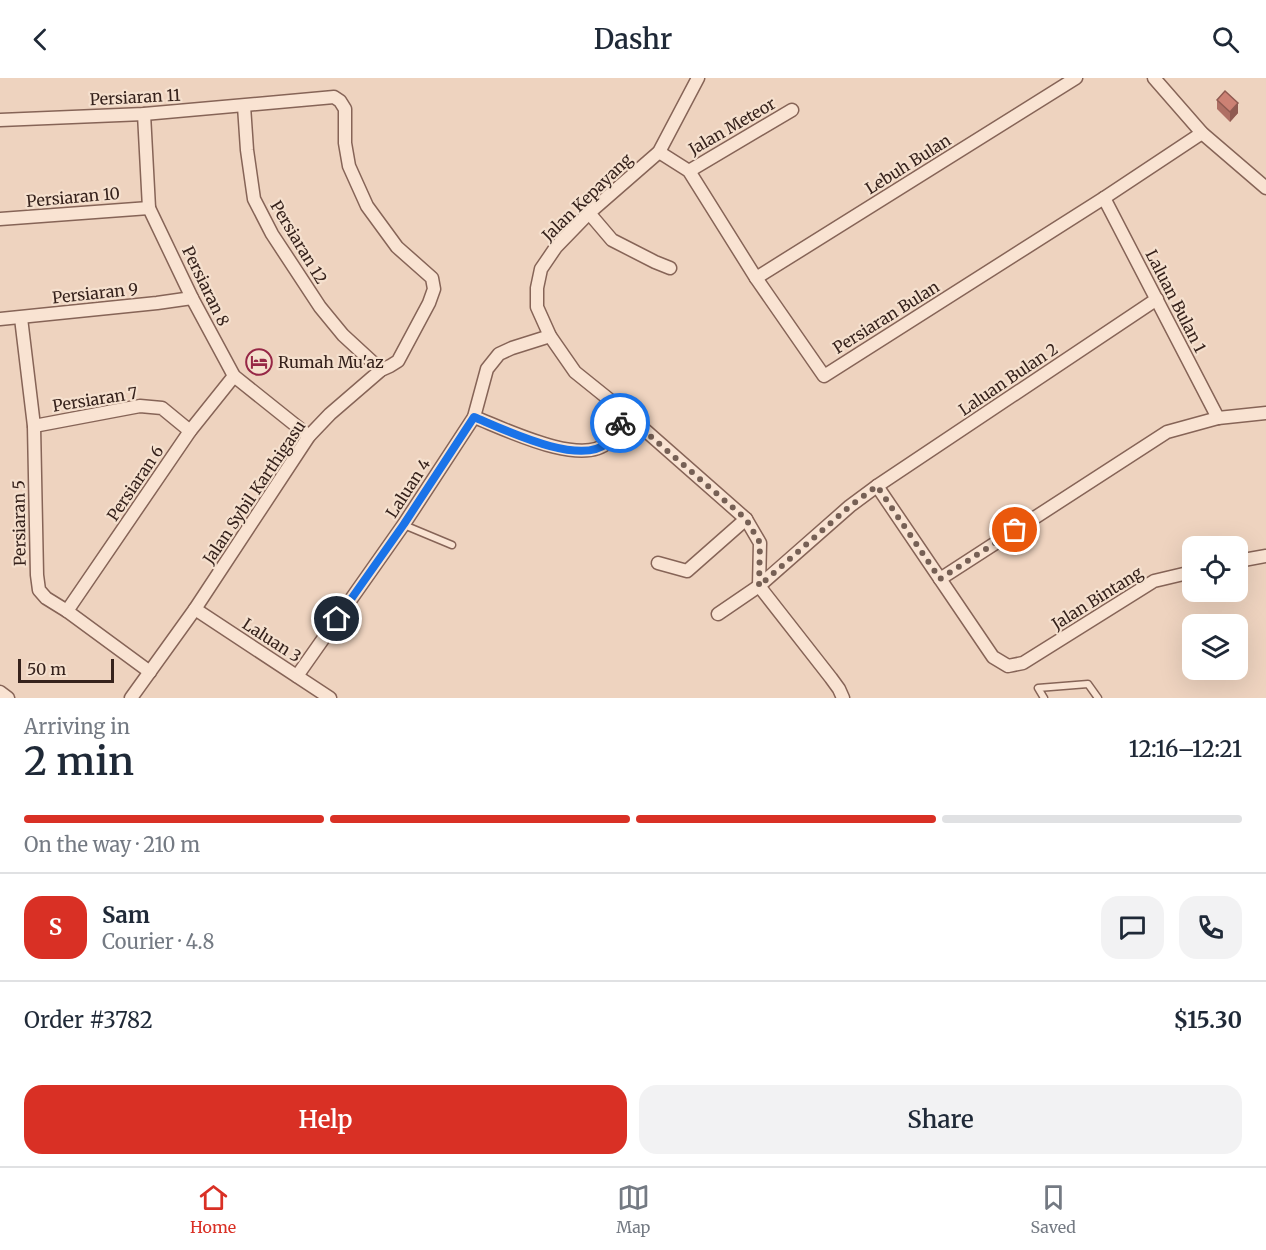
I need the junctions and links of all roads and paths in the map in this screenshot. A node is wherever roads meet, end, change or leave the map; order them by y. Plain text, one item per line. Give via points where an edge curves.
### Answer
1 (698, 78) edge
2 (1076, 78) edge
3 (1154, 78) edge
4 (244, 106) junction
5 (792, 110) dead end
6 (144, 114) junction
7 (0, 120) edge
8 (1202, 133) junction
9 (659, 152) junction
10 (689, 171) junction
11 (1266, 188) edge
12 (1104, 198) junction
13 (149, 208) junction
14 (589, 213) junction
15 (0, 219) edge
16 (670, 268) dead end
17 (756, 278) junction
18 (434, 289) joint
19 (192, 298) junction
20 (1157, 299) junction
21 (21, 318) junction
22 (0, 319) edge
23 (550, 336) junction
24 (381, 370) junction
25 (234, 376) junction
26 (1266, 414) edge
27 (626, 415) junction
28 (474, 417) junction
29 (1218, 418) junction
30 (34, 426) junction
31 (190, 431) junction
32 (309, 436) junction
33 (877, 486) junction
34 (746, 519) junction
35 (404, 524) junction
36 (452, 545) dead end
37 (1266, 556) edge
38 (1248, 559) edge
39 (657, 563) dead end
40 (1182, 574) edge
41 (940, 579) junction
42 (759, 586) junction
43 (195, 609) junction
44 (68, 611) junction
45 (718, 614) dead end
46 (150, 672) junction
47 (297, 676) junction
48 (0, 693) edge
49 (8, 698) edge
50 (131, 698) edge
51 (330, 698) edge
52 (843, 698) edge
53 (1044, 698) edge
54 (1098, 698) edge

1 - 9 street, Jalan Kepayang
2 - 17 street, Lebuh Bulan
3 - 8 street
4 - 6 street, Persiaran 11
4 - 18 street, Persiaran 11 via 333,97 340,101 345,109 349,166 368,206 397,247 432,279
4 - 24 street, Persiaran 12 via 254,199 320,308
5 - 10 street, Jalan Meteor
6 - 7 street, Persiaran 11
6 - 13 street, Persiaran 8
8 - 11 street
8 - 12 street, Persiaran Bulan
9 - 10 street, Persiaran Bulan
9 - 14 street, Jalan Kepayang
10 - 17 street, Persiaran Bulan
12 - 17 street, Persiaran Bulan via 824,376
12 - 20 street, Laluan Bulan 1
13 - 15 street, Persiaran 10
13 - 19 street, Persiaran 8
14 - 16 street via 612,240
14 - 23 street, Jalan Kepayang via 541,269 537,308
18 - 24 street, Jalan Sybil Karthigasu via 398,361
19 - 21 street, Persiaran 9
19 - 25 street, Persiaran 8
20 - 29 street, Laluan Bulan 1
20 - 33 street, Laluan Bulan 2
21 - 22 street, Persiaran 9
21 - 30 street, Persiaran 5
23 - 27 street, Jalan Kepayang via 575,372
23 - 28 street, Laluan 4 via 499,354 487,369
24 - 32 street, Jalan Sybil Karthigasu
25 - 31 street, Persiaran 6
25 - 32 street, Persiaran 8
26 - 29 street
27 - 28 street via 608,442 591,450 565,450
27 - 34 street, Jalan Kepayang
28 - 35 street, Laluan 4
29 - 41 street via 1167,432
30 - 31 street, Persiaran 7 via 140,406 162,408
30 - 44 street, Persiaran 5 via 39,590
31 - 44 street, Persiaran 6
32 - 43 street, Jalan Sybil Karthigasu
33 - 41 street
33 - 42 street, Laluan Bulan 2
34 - 39 street via 687,571
34 - 42 street, Jalan Kepayang via 760,543
35 - 36 lane
35 - 47 street, Laluan 4
37 - 38 street
40 - 41 street, Jalan Bintang via 1154,581 1023,663 1008,666 993,657
42 - 45 street, Laluan Bulan 2
42 - 52 street
43 - 46 street, Jalan Sybil Karthigasu
43 - 47 street, Laluan 3
44 - 46 street, Persiaran 5
46 - 50 street, Jalan Sybil Karthigasu
47 - 51 street, Laluan 3
48 - 49 street
53 - 54 lane via 1038,688 1088,684

